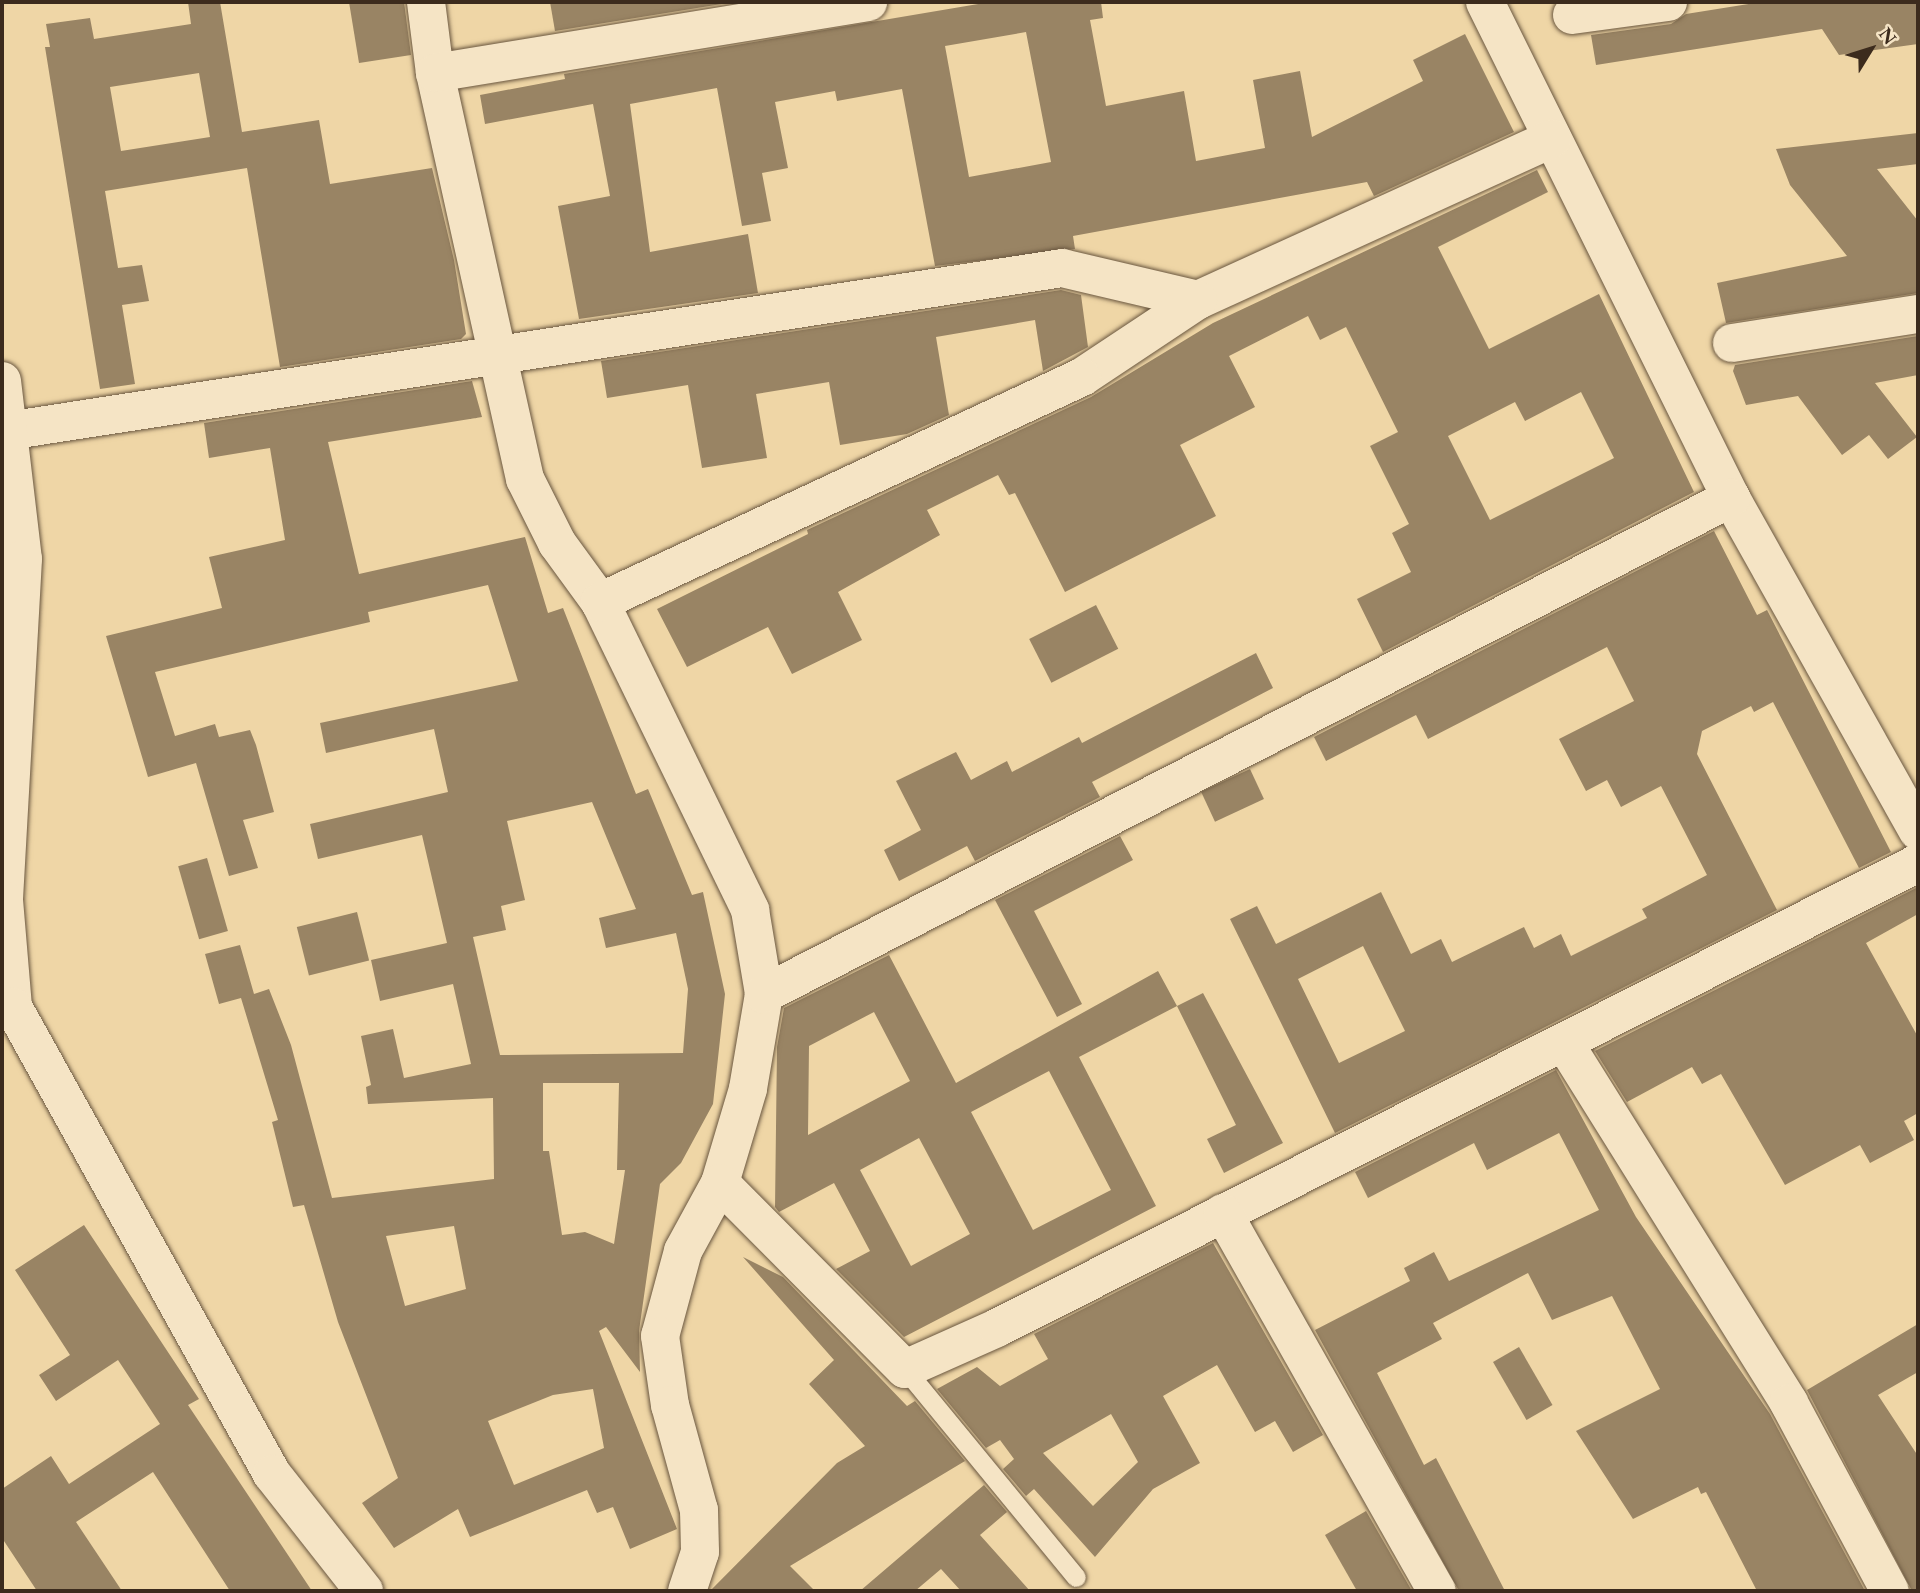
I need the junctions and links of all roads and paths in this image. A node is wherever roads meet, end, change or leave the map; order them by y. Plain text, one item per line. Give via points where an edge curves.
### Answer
1 (426, 2) edge
2 (868, 2) edge
3 (1485, 2) edge
4 (1668, 2) edge
5 (1572, 15) dead end
6 (435, 73) junction
7 (1552, 139) junction
8 (1198, 300) junction
9 (1918, 314) edge
10 (1732, 343) dead end
11 (496, 356) junction
12 (2, 381) edge
13 (7, 431) junction
14 (1731, 498) junction
15 (600, 602) junction
16 (1918, 831) edge
17 (1918, 863) edge
18 (764, 994) junction
19 (1565, 1044) junction
20 (720, 1183) junction
21 (1223, 1213) junction
22 (905, 1369) junction
23 (1076, 1577) dead end
24 (364, 1591) edge
25 (687, 1591) edge
26 (1437, 1591) edge
27 (1890, 1591) edge

1 - 6 street
2 - 6 street
3 - 7 street
4 - 5 street
6 - 11 street
7 - 8 street
7 - 14 street
8 - 11 street via 1062,268
8 - 15 street via 1082,377
9 - 10 street
11 - 13 street
11 - 15 street via 525,479 557,543
12 - 13 street
13 - 24 street via 23,559 4,900 13,1007 272,1474
14 - 16 street
14 - 18 street
15 - 18 street via 750,910
17 - 19 street
18 - 20 street via 748,1088
19 - 21 street
19 - 27 street via 1789,1403
20 - 22 street
20 - 25 street via 683,1251 660,1336 670,1405 699,1510 700,1552
21 - 22 street
21 - 26 street
22 - 23 lane

